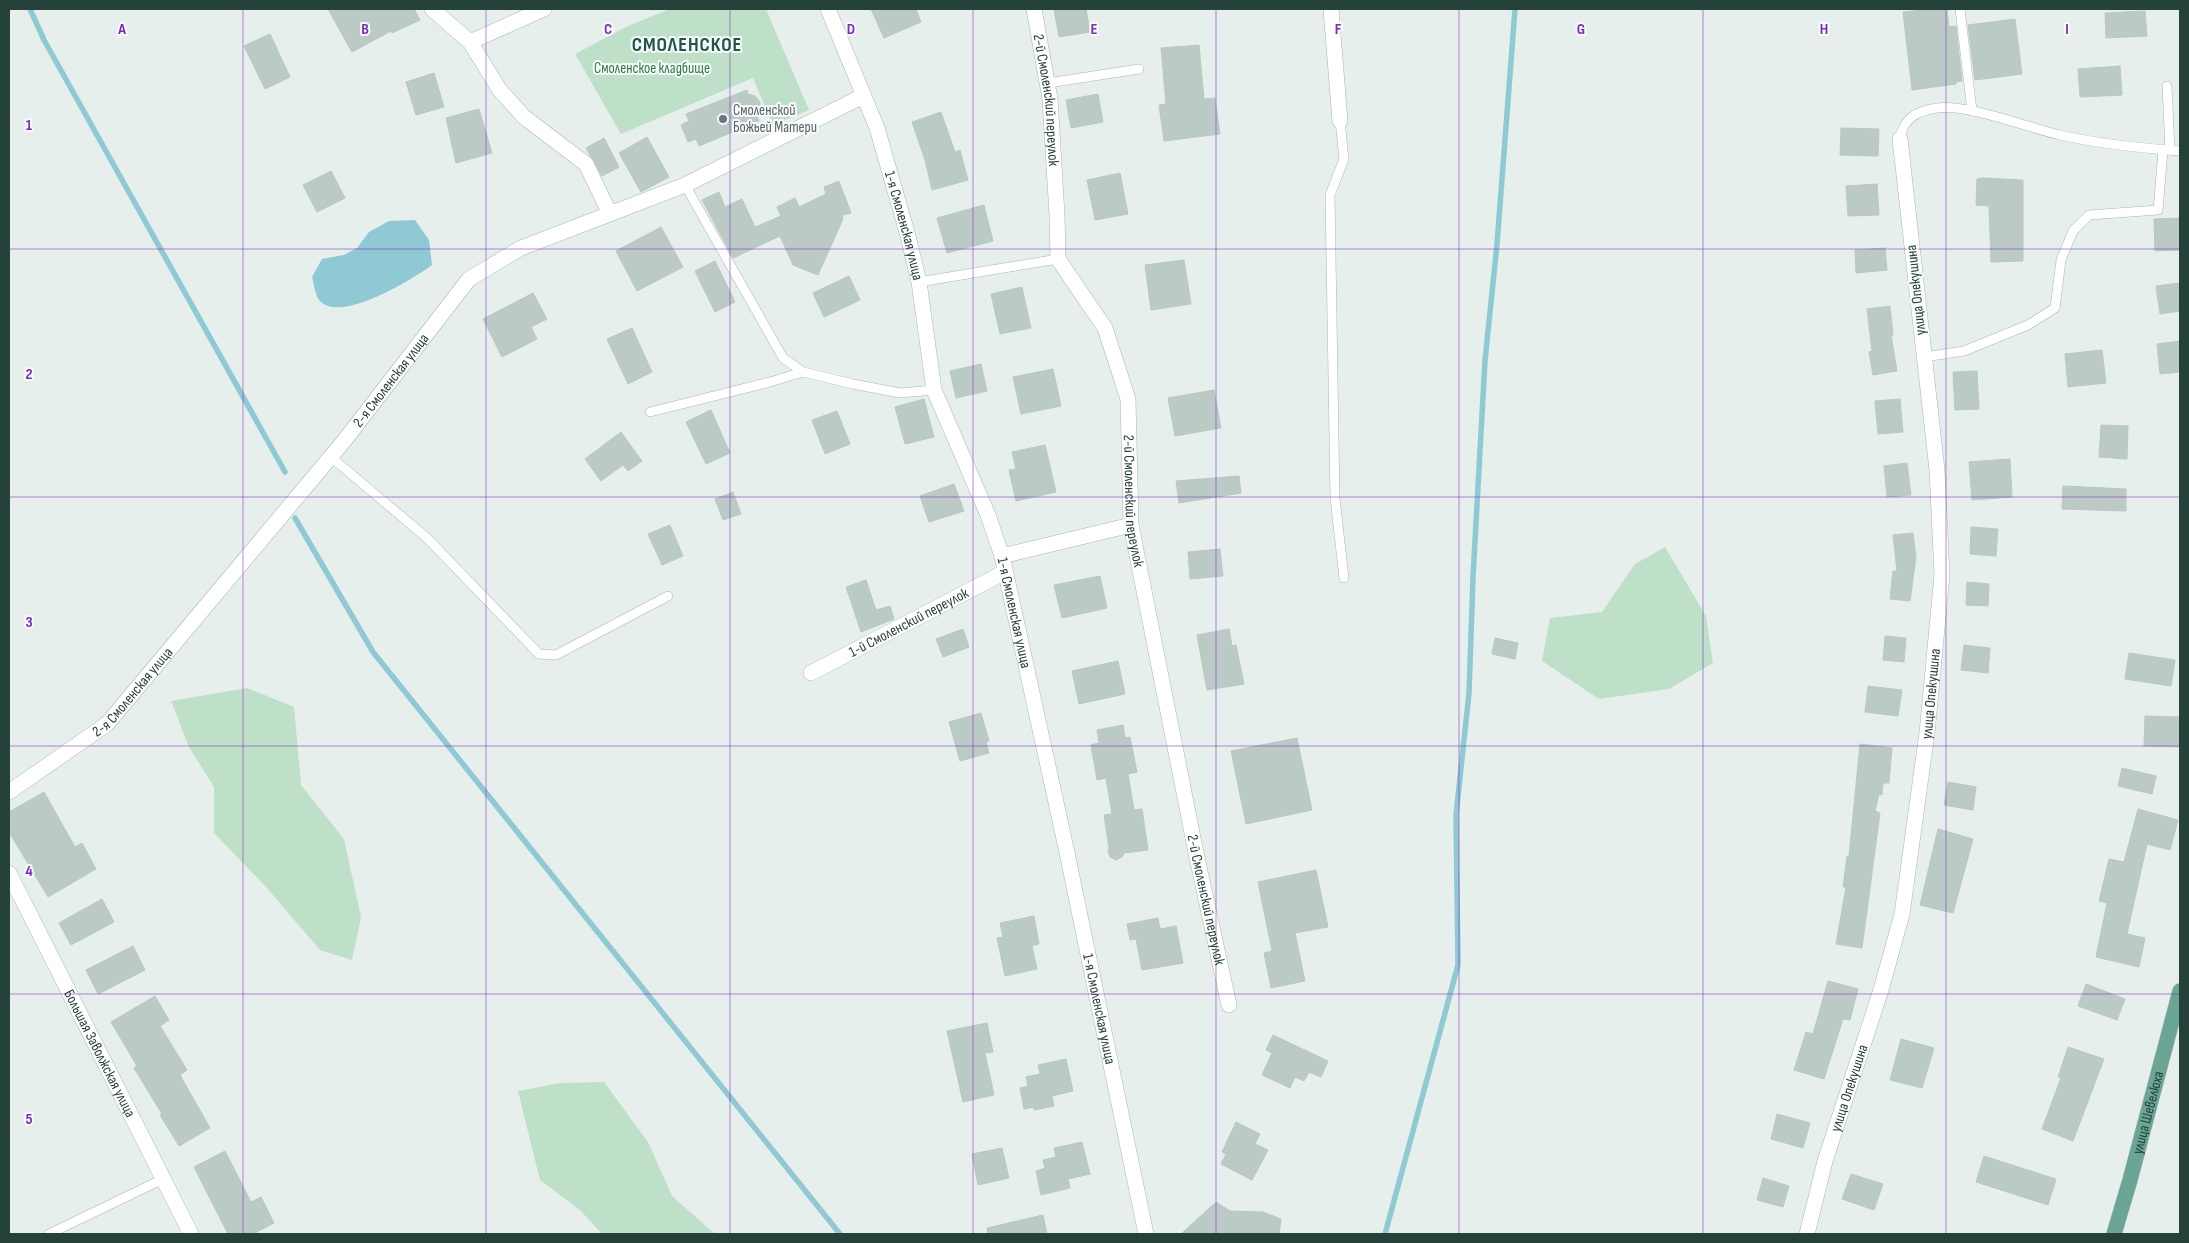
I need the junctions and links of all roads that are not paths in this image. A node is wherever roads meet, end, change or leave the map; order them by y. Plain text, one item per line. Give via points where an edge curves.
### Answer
1 (432, 9) edge
2 (544, 9) edge
3 (828, 9) edge
4 (1034, 9) edge
5 (1331, 9) edge
6 (1960, 9) edge
7 (470, 42) junction
8 (1139, 69) dead end
9 (1048, 84) junction
10 (2167, 86) dead end
11 (864, 96) junction
12 (1972, 111) junction
13 (1340, 121) joint
14 (1900, 138) joint
15 (2166, 150) junction
16 (2180, 151) edge
17 (685, 185) junction
18 (610, 214) junction
19 (1058, 259) junction
20 (919, 282) junction
21 (1924, 357) junction
22 (804, 372) junction
23 (934, 390) junction
24 (650, 412) dead end
25 (331, 457) junction
26 (1131, 525) junction
27 (1002, 556) junction
28 (1005, 572) junction
29 (1344, 578) dead end
30 (668, 596) dead end
31 (811, 672) dead end
32 (9, 792) edge
33 (9, 873) edge
34 (2180, 991) edge
35 (1229, 1004) dead end
36 (163, 1180) junction
37 (49, 1234) edge
38 (191, 1234) edge
39 (1146, 1234) edge
40 (1806, 1234) edge
41 (2114, 1234) edge

1 - 7 street
2 - 7 street
3 - 11 street, 1-я Смоленская улица
4 - 9 street, 2-й Смоленский переулок
5 - 13 street
6 - 12 lane
7 - 18 street via 499,89 524,117 586,164
8 - 9 lane
9 - 19 street, 2-й Смоленский переулок
10 - 15 lane
11 - 17 street, 2-я Смоленская улица
11 - 20 street, 1-я Смоленская улица via 877,128
12 - 14 lane via 1938,108 1917,113 1902,126
12 - 15 lane via 2060,135
13 - 29 lane via 1344,159 1330,195 1335,498
14 - 21 street, улица Опекушина
15 - 16 lane
15 - 21 lane via 2158,210 2089,215 2073,231 2061,260 2056,308 2028,325 1964,351
17 - 18 street, 2-я Смоленская улица
17 - 22 lane via 783,358
18 - 25 street, 2-я Смоленская улица via 521,248 469,279
19 - 20 lane
19 - 26 street, 2-й Смоленский переулок via 1105,328 1128,399
20 - 23 street, 1-я Смоленская улица
21 - 40 street, улица Опекушина via 1937,470 1942,575 1927,733 1902,914 1881,990 1825,1161
22 - 23 lane via 900,393
22 - 24 lane
23 - 27 street, 1-я Смоленская улица via 988,515
25 - 30 lane via 427,538 538,654 556,655
25 - 32 street, 2-я Смоленская улица via 107,724
26 - 27 street
26 - 35 street, 2-й Смоленский переулок
27 - 28 street, 1-я Смоленская улица
28 - 31 street, 1-й Смоленский переулок
28 - 39 street, 1-я Смоленская улица
33 - 36 street, Большая Заволжская улица
34 - 41 main road, улица Шевелюха
36 - 37 lane
36 - 38 street, Большая Заволжская улица

